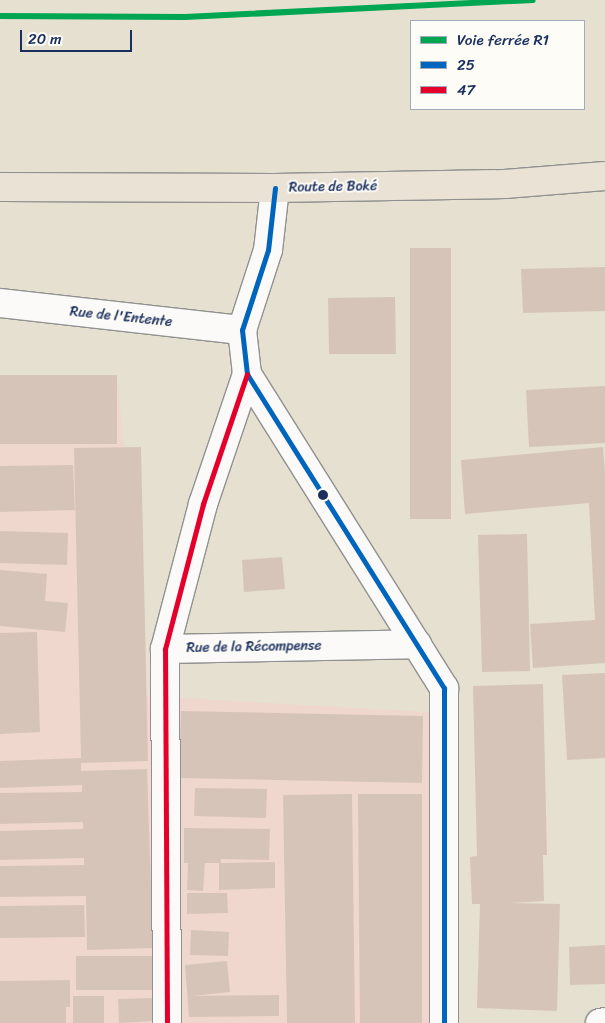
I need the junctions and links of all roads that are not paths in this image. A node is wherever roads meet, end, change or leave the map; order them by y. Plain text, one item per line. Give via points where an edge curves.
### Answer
1 (605, 176) edge
2 (0, 187) edge
3 (275, 188) junction
4 (0, 303) edge
5 (242, 330) junction
6 (247, 374) junction
7 (417, 644) junction
8 (165, 649) junction
9 (605, 1022) edge
10 (167, 1023) edge
11 (444, 1023) edge
12 (600, 1023) edge

1 - 3 main road, Route de Boké via 505,184
2 - 3 main road, Route de Boké
3 - 5 street via 268,250
4 - 5 street, Rue de l'Entente
5 - 6 street
6 - 7 street
6 - 8 street via 203,504
7 - 8 street, Rue de la Récompense
7 - 11 street via 444,688
8 - 10 street
9 - 12 street

